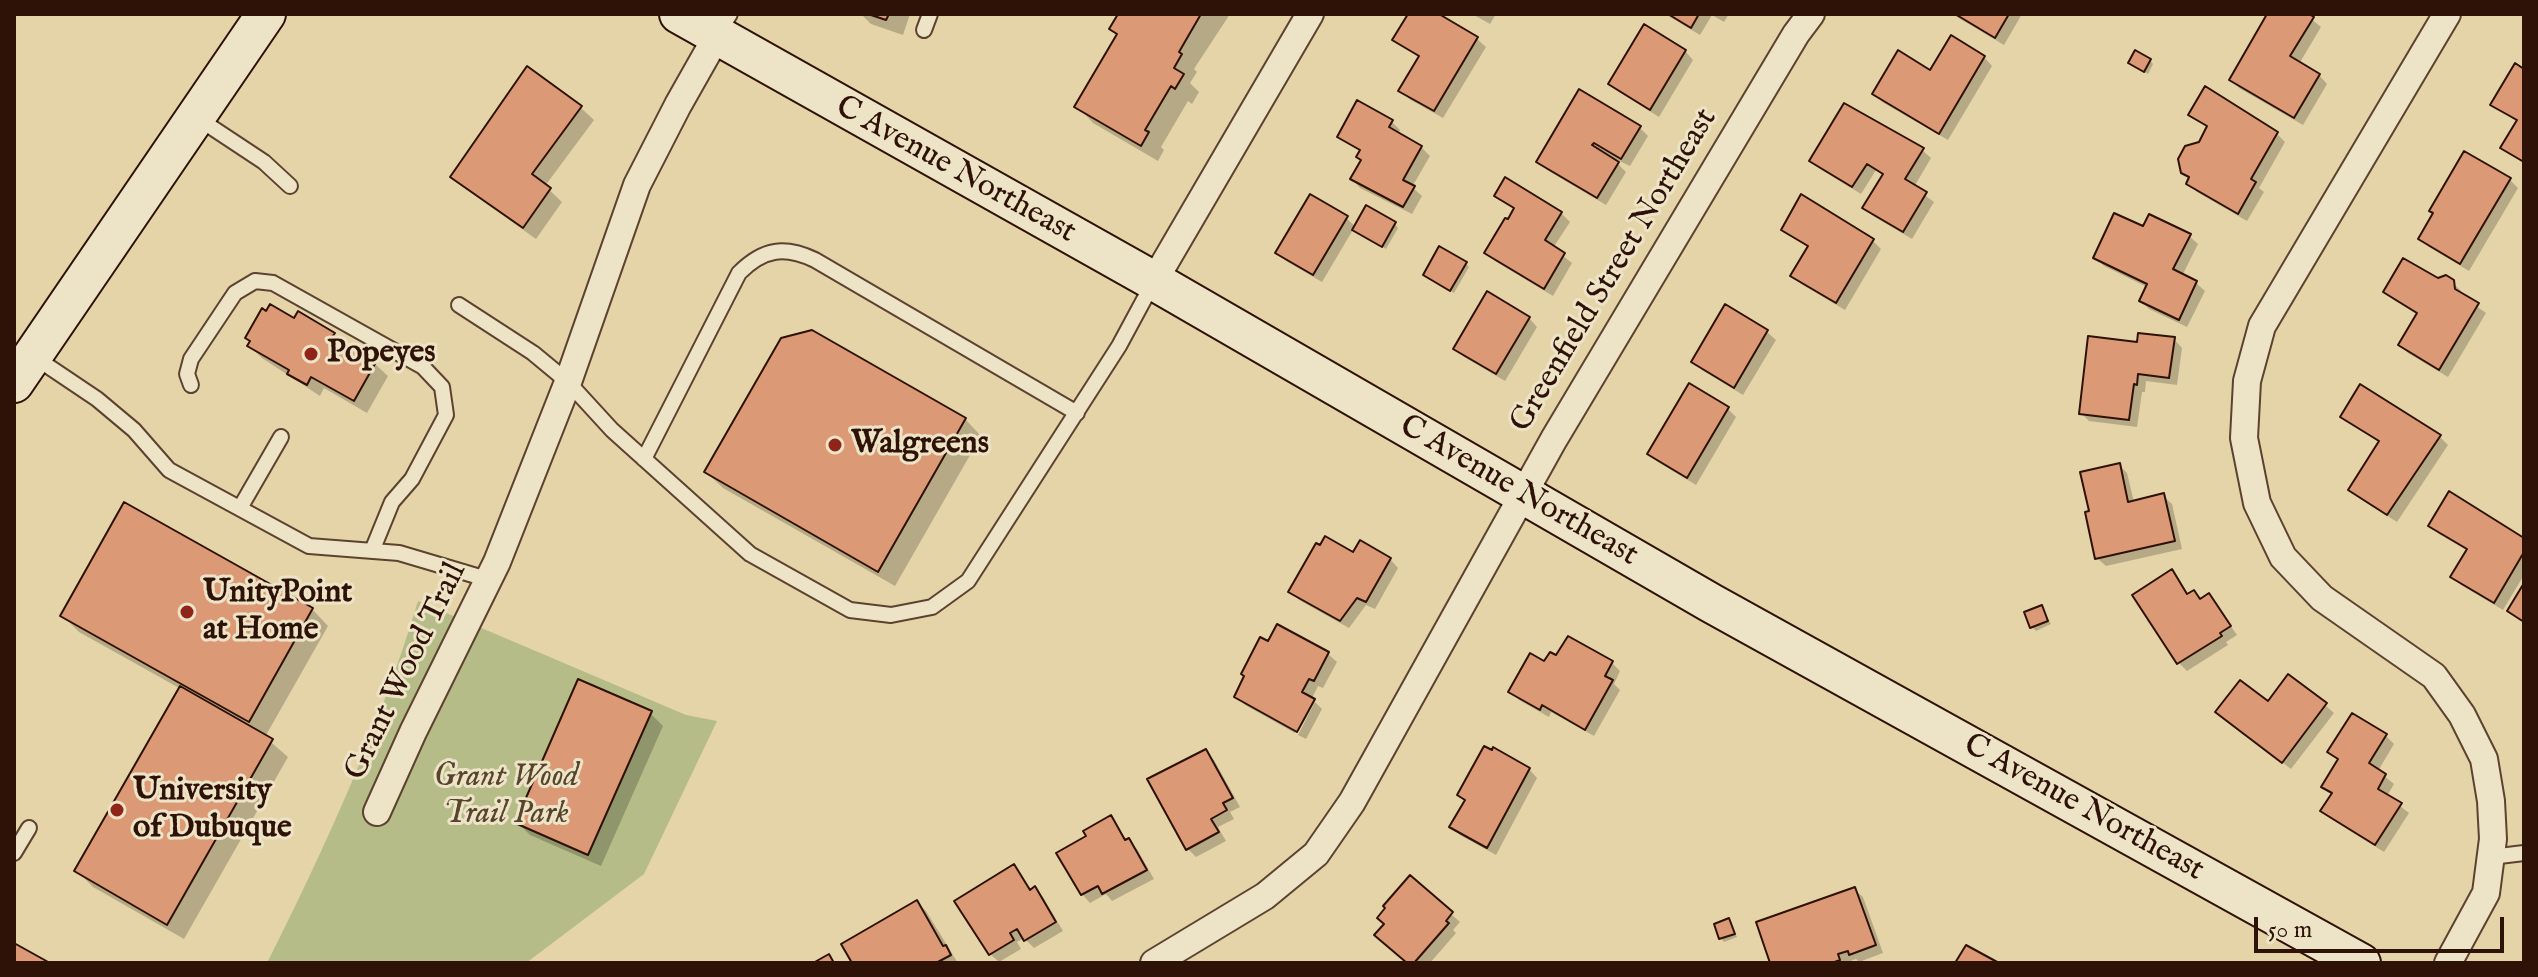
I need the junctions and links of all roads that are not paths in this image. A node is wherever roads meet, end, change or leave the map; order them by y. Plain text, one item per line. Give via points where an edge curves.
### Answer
1 (266, 14) edge
2 (679, 14) edge
3 (930, 14) edge
4 (1310, 14) edge
5 (1811, 14) edge
6 (2447, 14) edge
7 (724, 25) edge
8 (924, 30) dead end
9 (196, 116) junction
10 (290, 186) dead end
11 (1154, 281) junction
12 (459, 305) dead end
13 (23, 369) edge
14 (568, 382) junction
15 (191, 385) dead end
16 (1077, 413) junction
17 (281, 437) dead end
18 (644, 459) junction
19 (377, 493) dead end
20 (1522, 495) junction
21 (392, 502) junction
22 (240, 508) junction
23 (372, 551) junction
24 (494, 571) junction
25 (377, 812) dead end
26 (29, 828) dead end
27 (14, 853) edge
28 (2524, 853) edge
29 (2491, 857) junction
30 (1154, 963) edge
31 (2361, 963) edge
32 (2448, 963) edge

1 - 9 main road
2 - 7 main road, C Avenue Northeast
3 - 8 lane
4 - 11 street
5 - 20 street, Greenfield Street Northeast
6 - 29 street via 2262,326 2247,381 2244,438 2257,503 2283,557 2322,598 2434,676 2462,715 2484,759
7 - 11 main road, C Avenue Northeast
7 - 14 street, Grant Wood Trail via 637,185
9 - 10 lane
9 - 13 main road
11 - 16 lane
11 - 20 main road, C Avenue Northeast
12 - 14 lane
13 - 22 lane via 97,399 169,470
14 - 18 lane
14 - 24 street, Grant Wood Trail
15 - 21 lane via 191,359 235,293 255,281 273,283 423,367 442,387 446,415 412,479
16 - 18 lane via 968,581 932,607 891,615 850,610 750,554
16 - 18 lane via 793,250 753,259 739,273
17 - 22 lane
19 - 21 lane
20 - 30 street, Greenfield Street Northeast via 1352,802 1316,854 1265,896
20 - 31 main road, C Avenue Northeast
21 - 23 lane
22 - 23 lane via 309,546
23 - 24 lane
24 - 25 street, Grant Wood Trail
26 - 27 lane
28 - 29 lane
29 - 32 street via 2486,893

